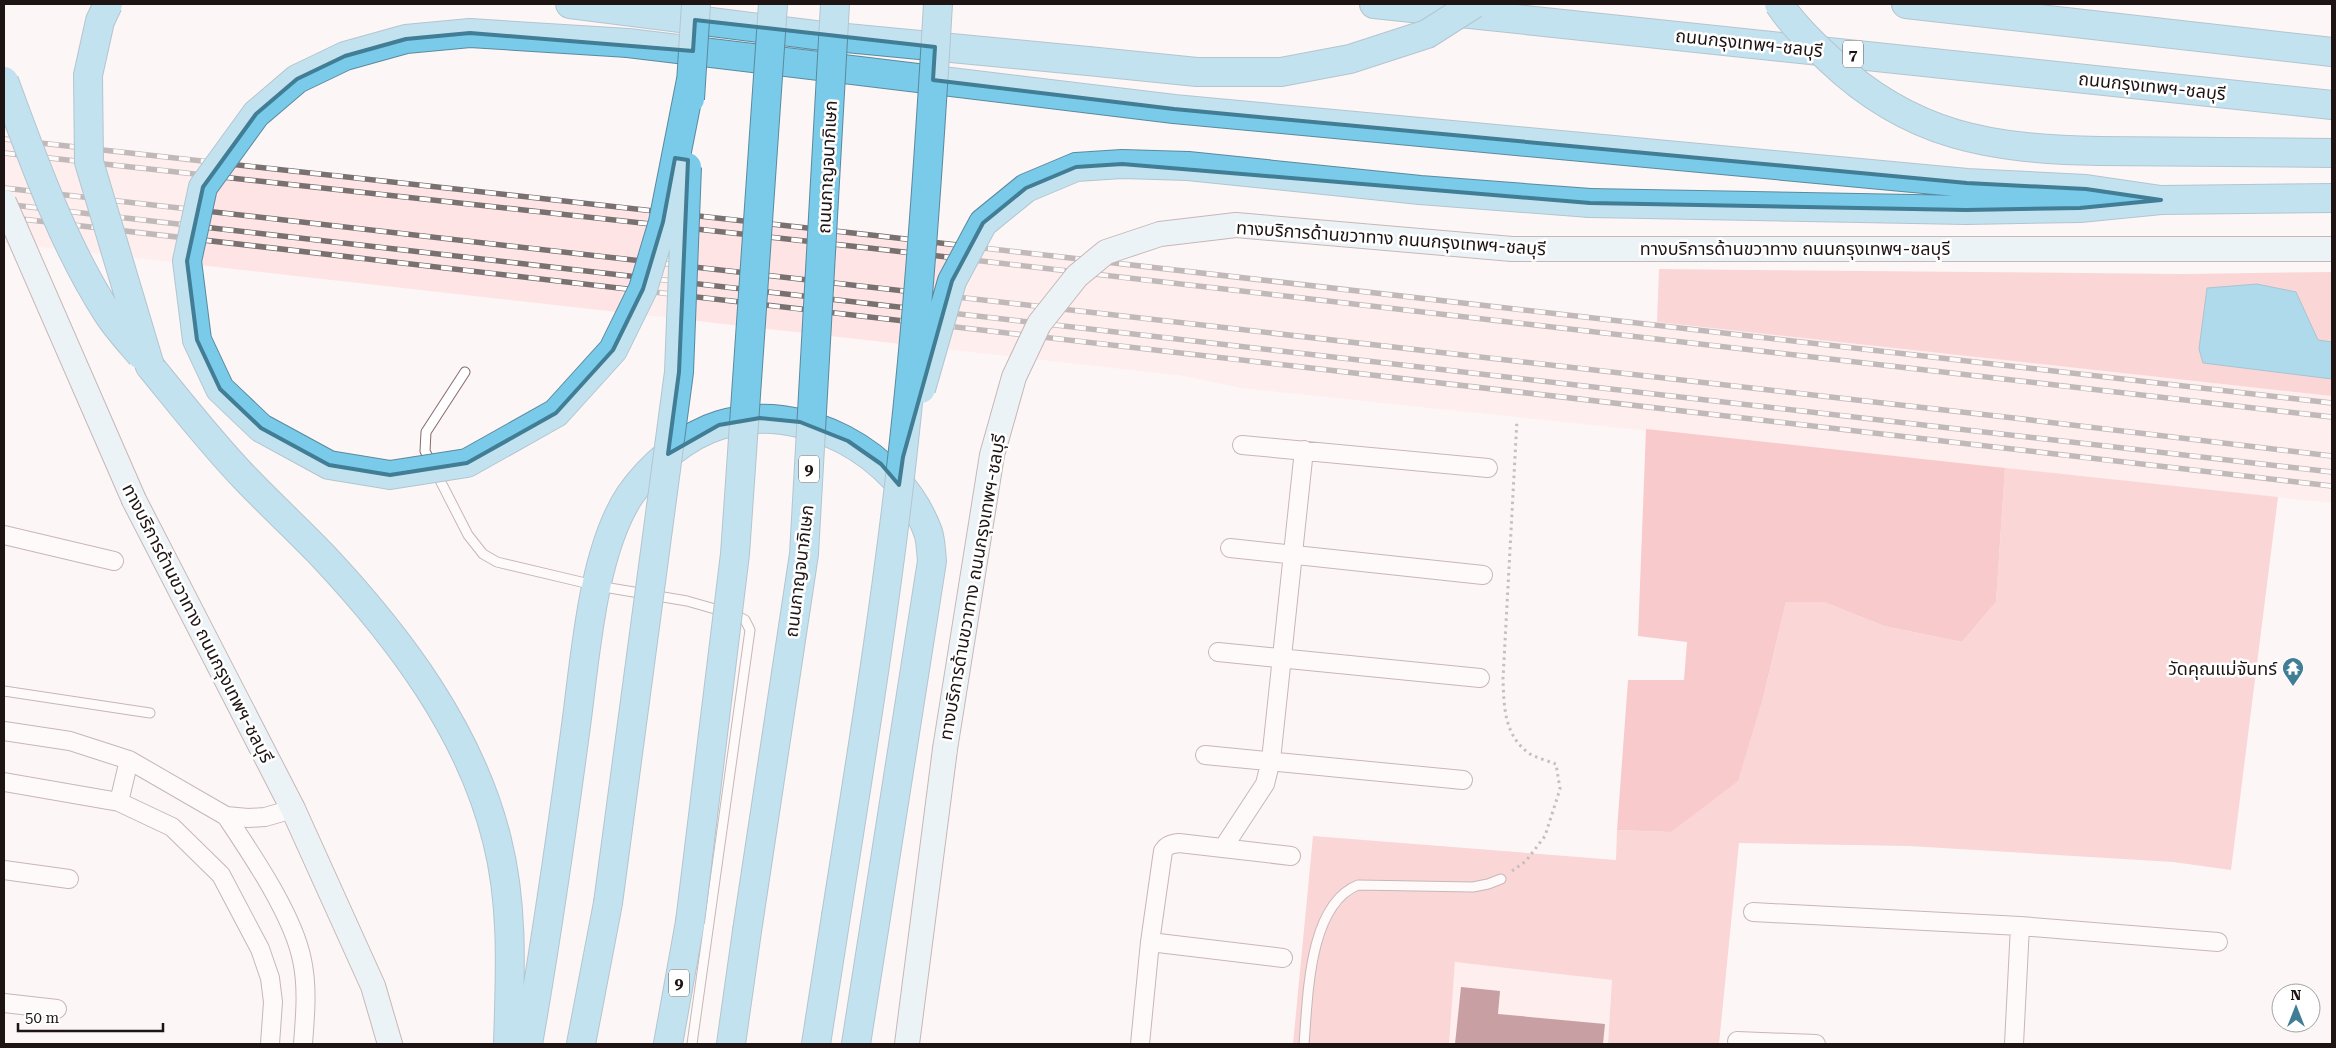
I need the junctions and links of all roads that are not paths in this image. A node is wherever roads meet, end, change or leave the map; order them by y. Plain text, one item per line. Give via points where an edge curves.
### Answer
1 (108, 4) edge
2 (570, 4) edge
3 (696, 4) edge
4 (773, 4) edge
5 (835, 4) edge
6 (938, 4) edge
7 (1374, 4) edge
8 (1474, 4) edge
9 (1779, 4) edge
10 (1906, 4) edge
11 (2332, 52) edge
12 (691, 80) junction
13 (4, 81) edge
14 (2332, 105) edge
15 (2332, 153) edge
16 (2332, 198) edge
17 (2162, 200) junction
18 (4, 202) edge
19 (2332, 249) edge
20 (150, 366) junction
21 (465, 372) dead end
22 (1242, 445) dead end
23 (1304, 450) junction
24 (903, 457) junction
25 (1488, 468) dead end
26 (4, 536) edge
27 (1230, 548) dead end
28 (1293, 554) junction
29 (114, 561) dead end
30 (1483, 575) dead end
31 (598, 586) junction
32 (1218, 652) dead end
33 (1282, 657) junction
34 (1480, 678) dead end
35 (4, 691) edge
36 (150, 713) dead end
37 (4, 731) edge
38 (1204, 755) dead end
39 (129, 760) junction
40 (1271, 760) junction
41 (1463, 780) dead end
42 (4, 782) edge
43 (120, 802) junction
44 (293, 809) junction
45 (226, 816) junction
46 (1223, 848) junction
47 (1291, 856) dead end
48 (4, 870) edge
49 (69, 879) dead end
50 (1502, 879) road end
51 (1753, 912) dead end
52 (2020, 926) junction
53 (1150, 942) junction
54 (2218, 942) dead end
55 (1283, 958) dead end
56 (4, 1002) edge
57 (58, 1009) dead end
58 (1737, 1042) dead end
59 (270, 1044) edge
60 (303, 1044) edge
61 (390, 1044) edge
62 (508, 1044) edge
63 (528, 1044) edge
64 (581, 1044) edge
65 (668, 1044) edge
66 (692, 1044) edge
67 (731, 1044) edge
68 (816, 1044) edge
69 (856, 1044) edge
70 (907, 1044) edge
71 (1140, 1044) edge
72 (1304, 1044) edge
73 (1816, 1044) edge
74 (2014, 1044) edge

1 - 20 highway, bridge via 100,21 88,75 89,162
2 - 8 highway, bridge via 816,35 1197,72 1281,72 1350,59 1427,34
3 - 12 highway, bridge
4 - 65 highway, 9, bridge via 735,554 690,922
5 - 67 highway, ถนนกาญจนาภิเษก / 9, bridge via 804,554
6 - 24 highway, bridge via 927,184
7 - 14 highway, ถนนกรุงเทพฯ-ชลบุรี / 7
9 - 15 highway, bridge via 1808,40 1869,93 1897,111 1960,136 2031,148
10 - 11 highway
12 - 17 highway, bridge via 663,222 643,289 614,350 556,413 467,463 390,475 329,465 261,428 220,389 197,340 188,261 203,187 256,114 297,79 345,56 406,39 470,32 628,43 1174,109 1967,183 2086,189
12 - 64 highway, bridge via 679,372 608,903
13 - 20 highway, bridge via 37,170 74,252 108,314
16 - 17 highway
17 - 24 highway, bridge via 2080,208 1966,210 1590,203 1420,190 1188,166 1122,164 1076,167 1026,188 983,224 952,280
18 - 44 main road, ทางบริการด้านขวาทาง ถนนกรุงเทพฯ-ชลบุรี, bridge via 134,500
19 - 70 main road, ทางบริการด้านขวาทาง ถนนกรุงเทพฯ-ชลบุรี, bridge via 1512,249 1236,225 1160,234 1106,252 1077,276 1039,324 1014,377 992,456 944,749
20 - 62 highway via 245,478 323,556 393,638 436,697 468,754 497,840 508,900
21 - 31 lane via 426,432 425,451 468,535 484,554 497,562
22 - 23 street
23 - 25 street
23 - 28 street
24 - 68 highway, bridge via 881,630
26 - 29 street
27 - 28 street
28 - 30 street
28 - 33 street
31 - 63 highway via 546,947
31 - 66 lane via 687,601 736,615 745,620 750,630
31 - 69 highway via 608,536 631,494 673,448 719,425 760,418 800,422 848,441 881,464 912,500 929,534 932,561
32 - 33 street
33 - 34 street
33 - 40 street
35 - 36 lane
37 - 39 street via 70,741
38 - 40 street
39 - 43 street
39 - 45 street
40 - 41 street
40 - 46 street via 1265,784
42 - 43 street
43 - 59 street via 172,827 221,874 260,949 270,978 273,1002
44 - 45 street via 256,817
44 - 61 main road, ทางบริการด้านขวาทาง ถนนกรุงเทพฯ-ชลบุรี via 373,986
45 - 60 street via 265,876 290,926 302,960 305,991
46 - 47 street
46 - 53 street via 1178,843 1166,848
48 - 49 street
50 - 72 lane via 1473,887 1358,885 1346,890 1336,900 1322,926 1311,973
51 - 52 street
52 - 54 street
52 - 74 street
53 - 55 street
53 - 71 street
56 - 57 street
58 - 73 street

